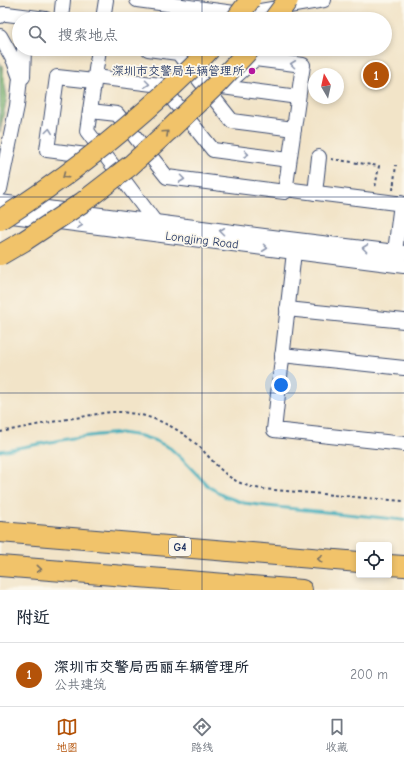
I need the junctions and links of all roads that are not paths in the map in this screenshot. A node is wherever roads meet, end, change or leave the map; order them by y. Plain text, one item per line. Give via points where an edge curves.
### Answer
1 (63, 0) edge
2 (106, 0) edge
3 (137, 0) edge
4 (250, 0) edge
5 (288, 0) edge
6 (324, 0) edge
7 (62, 12) edge
8 (104, 12) edge
9 (227, 12) edge
10 (241, 12) edge
11 (254, 12) edge
12 (279, 12) edge
13 (12, 15) edge
14 (0, 16) edge
15 (1, 34) edge
16 (24, 56) edge
17 (98, 56) edge
18 (181, 56) edge
19 (204, 56) edge
20 (244, 56) edge
21 (94, 79) junction
22 (217, 91) junction
23 (298, 97) junction
24 (17, 106) junction
25 (90, 110) junction
26 (294, 129) junction
27 (108, 158) junction
28 (320, 158) road end
29 (290, 160) junction
30 (0, 189) edge
31 (285, 189) junction
32 (315, 192) junction
33 (401, 200) edge
34 (0, 202) edge
35 (0, 215) edge
36 (0, 220) edge
37 (155, 222) junction
38 (294, 252) junction
39 (400, 252) edge
40 (0, 255) edge
41 (404, 266) edge
42 (287, 309) junction
43 (404, 321) edge
44 (282, 355) junction
45 (404, 368) edge
46 (404, 444) edge
47 (0, 522) edge
48 (0, 532) edge
49 (245, 553) junction
50 (356, 562) edge
51 (392, 565) edge
52 (0, 566) edge
53 (404, 566) edge
54 (302, 590) edge

1 - 7 street
2 - 8 street
3 - 9 street
4 - 10 highway, bridge
5 - 12 highway, bridge
6 - 11 street
13 - 14 street
15 - 24 street via 20,78
16 - 24 street
17 - 21 street
18 - 22 street
19 -> 36 highway, bridge via 112,140 62,179
40 -> 20 highway, bridge via 83,202 131,165 218,84
21 - 25 street
27 -> 21 street via 47,150 57,77
21 -> 29 street via 161,85 212,150
22 - 23 street
23 -> 22 street via 303,65 255,59
22 - 26 street via 232,121
23 - 26 street
24 - 30 street
25 - 27 street via 87,131
25 -> 31 street via 117,114 167,177 285,192
26 - 29 street
27 - 37 street
28 - 32 street
29 - 31 street
31 - 32 street
32 - 33 street
33 - 39 street
34 - 37 street, Longjing Road
35 -> 38 street, Longjing Road
39 -> 37 street, Longjing Road
38 - 41 street, Longjing Road
38 - 42 street
42 - 43 street
42 - 44 street
44 - 45 street
44 - 46 street via 274,430
47 - 49 highway via 200,538
48 - 49 highway, G4
50 -> 49 highway, G4
51 - 53 highway
52 -> 54 highway

